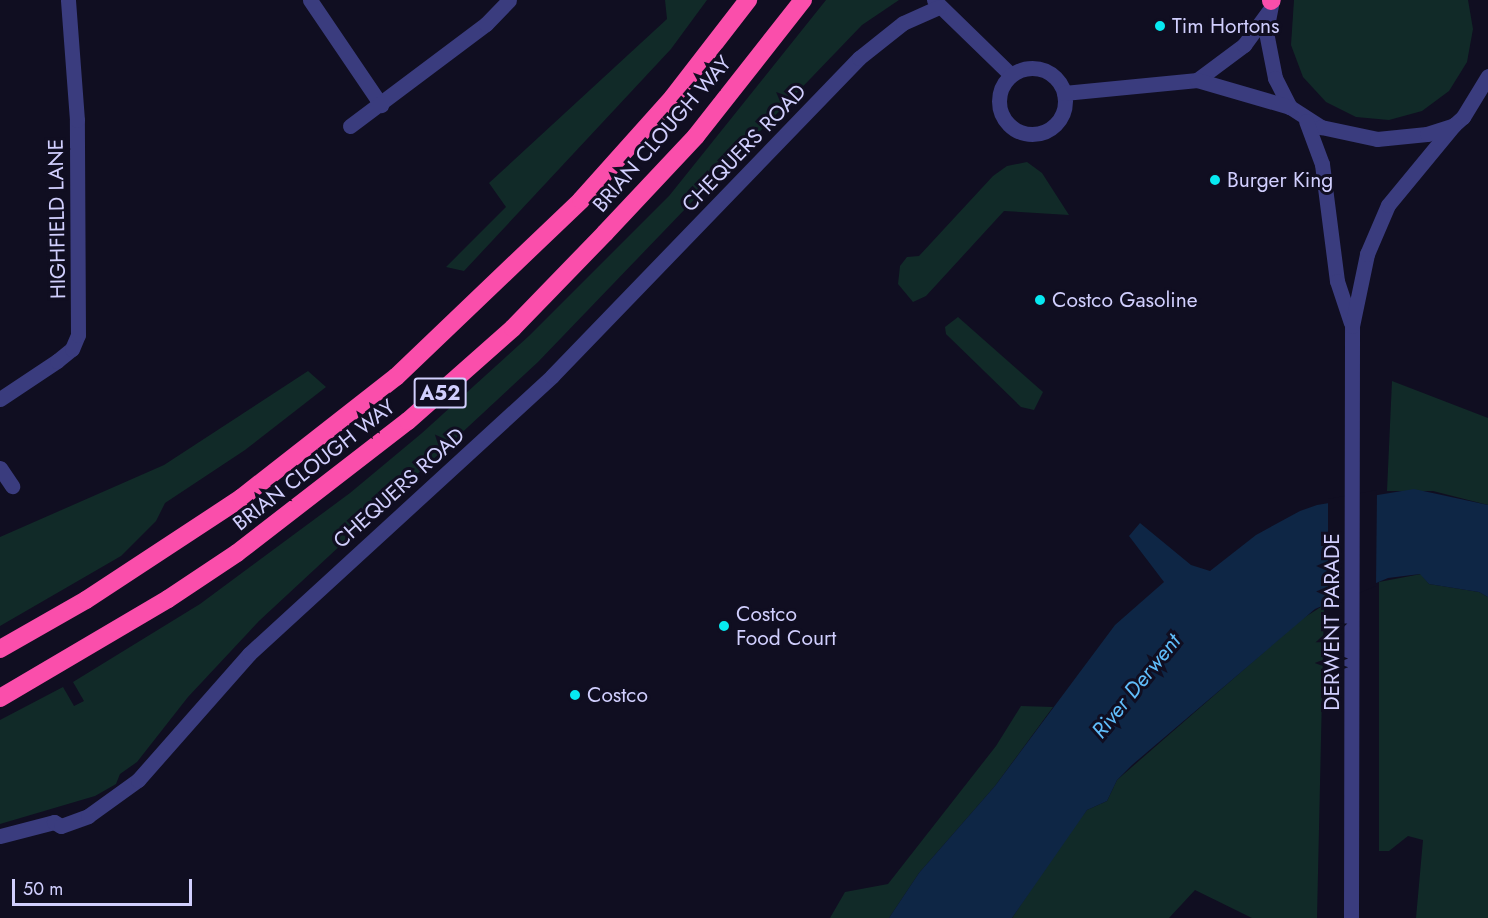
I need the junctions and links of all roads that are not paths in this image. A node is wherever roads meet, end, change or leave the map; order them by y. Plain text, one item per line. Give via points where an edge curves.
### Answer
1 (310, 0) edge
2 (509, 0) edge
3 (748, 0) edge
4 (803, 0) edge
5 (70, 1) edge
6 (937, 3) edge
7 (1271, 3) edge
8 (1011, 75) junction
9 (1488, 76) edge
10 (1197, 80) junction
11 (1064, 93) junction
12 (1488, 98) edge
13 (381, 105) junction
14 (1290, 107) junction
15 (1470, 111) junction
16 (1306, 121) junction
17 (1454, 125) junction
18 (350, 126) dead end
19 (1352, 333) junction
20 (0, 399) edge
21 (0, 468) edge
22 (12, 486) dead end
23 (0, 649) edge
24 (0, 698) edge
25 (0, 836) edge
26 (1351, 918) edge

1 - 13 street
2 - 13 street via 486,24
3 - 23 highway, BRIAN CLOUGH WAY / A52 via 673,97 581,200 396,377 241,498 86,600
4 - 24 highway, BRIAN CLOUGH WAY / A52 via 696,136 613,225 513,328 408,421 237,553 168,599
5 - 20 street, HIGHFIELD LANE via 76,120 78,335 64,355
6 - 8 street
6 - 25 street, CHEQUERS ROAD via 903,23 859,58 552,376 249,654 152,767 88,816 61,826 54,822
7 - 10 street via 1244,45
7 - 14 street via 1268,54
8 - 11 street via 1042,69 1052,75
8 - 11 street via 1000,90 1000,109 1017,130 1034,134 1051,127 1063,112
9 - 15 street
10 - 11 street
10 - 14 street
12 - 15 street
13 - 18 street
14 - 16 street
15 - 17 street
16 - 17 street via 1377,139 1427,134
16 - 19 street, DERWENT PARADE via 1322,164 1337,281
17 - 19 street, DERWENT PARADE via 1388,205 1367,254
19 - 26 street, DERWENT PARADE
21 - 22 street

